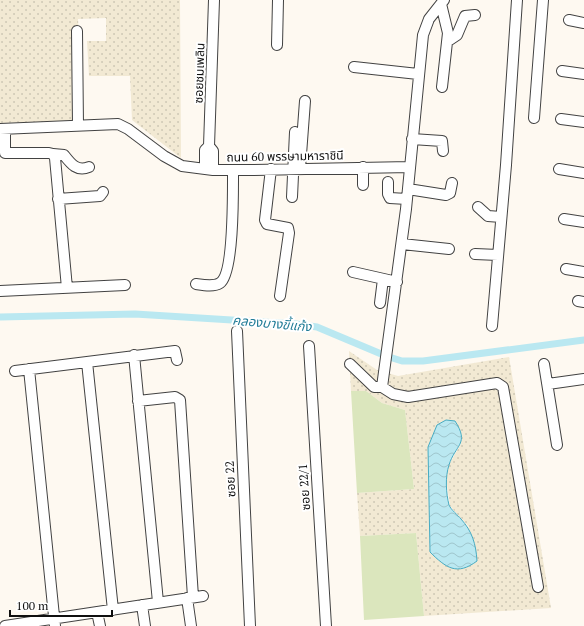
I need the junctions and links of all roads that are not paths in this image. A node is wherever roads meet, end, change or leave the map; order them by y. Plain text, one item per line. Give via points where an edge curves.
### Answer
1 (214, 0) edge
2 (278, 0) edge
3 (517, 0) edge
4 (543, 0) edge
5 (443, 2) edge
6 (474, 15) dead end
7 (569, 20) dead end
8 (584, 23) edge
9 (77, 31) dead end
10 (448, 41) junction
11 (277, 45) dead end
12 (354, 67) dead end
13 (562, 71) dead end
14 (418, 74) junction
15 (584, 74) edge
16 (442, 87) dead end
17 (305, 101) dead end
18 (534, 118) dead end
19 (561, 119) dead end
20 (584, 122) edge
21 (78, 126) junction
22 (2, 129) edge
23 (295, 132) dead end
24 (412, 139) junction
25 (443, 151) dead end
26 (53, 154) junction
27 (89, 167) dead end
28 (363, 167) junction
29 (410, 167) junction
30 (297, 168) junction
31 (209, 169) junction
32 (271, 169) junction
33 (559, 169) dead end
34 (233, 170) junction
35 (584, 173) edge
36 (388, 182) dead end
37 (452, 183) dead end
38 (363, 185) dead end
39 (103, 192) dead end
40 (407, 194) junction
41 (292, 197) dead end
42 (58, 199) junction
43 (478, 207) dead end
44 (502, 218) junction
45 (564, 219) dead end
46 (584, 222) edge
47 (402, 244) junction
48 (450, 249) dead end
49 (475, 254) dead end
50 (498, 255) junction
51 (566, 269) dead end
52 (353, 272) dead end
53 (584, 272) edge
54 (383, 279) junction
55 (397, 282) junction
56 (196, 284) dead end
57 (125, 285) dead end
58 (67, 288) junction
59 (0, 291) edge
60 (280, 296) dead end
61 (380, 303) dead end
62 (492, 326) dead end
63 (237, 331) dead end
64 (309, 346) dead end
65 (134, 356) junction
66 (177, 360) dead end
67 (87, 362) junction
68 (350, 364) dead end
69 (544, 364) dead end
70 (29, 369) junction
71 (15, 371) dead end
72 (584, 379) edge
73 (548, 384) junction
74 (382, 387) junction
75 (138, 401) junction
76 (557, 445) dead end
77 (538, 588) dead end
78 (194, 597) junction
79 (158, 602) junction
80 (142, 605) junction
81 (113, 610) junction
82 (97, 612) junction
83 (54, 622) edge
84 (5, 626) edge
85 (100, 626) edge
86 (145, 626) edge
87 (191, 626) edge
88 (250, 626) edge
89 (326, 626) edge

1 - 31 street, ซอยชมเพลิน via 209,146 213,151
2 - 11 street
3 - 44 street
4 - 18 street
5 - 10 street
5 - 14 street via 429,19 423,35
6 - 10 street via 465,16 457,36
7 - 8 street
9 - 21 street
10 - 16 street
12 - 14 street
13 - 15 street
14 - 24 street
17 - 30 street
19 - 20 street
21 - 22 street, ถนน 60 พรรษามหาราชินี
21 - 31 street, ถนน 60 พรรษามหาราชินี via 118,124 175,164
22 - 26 street via 5,153
23 - 30 street
24 - 25 street via 442,141
24 - 29 street
26 - 27 street via 64,154 72,165 78,168
26 - 42 street
28 - 29 street, ถนน 60 พรรษามหาราชินี
28 - 30 street, ถนน 60 พรรษามหาราชินี
28 - 38 street
29 - 40 street
30 - 32 street, ถนน 60 พรรษามหาราชินี
30 - 41 street
31 - 34 street, ถนน 60 พรรษามหาราชินี
32 - 34 street, ถนน 60 พรรษามหาราชินี
32 - 60 street via 265,220 267,224 288,228 289,233
33 - 35 street
34 - 56 street via 230,258 226,275 220,284
36 - 40 street via 390,198
37 - 40 street via 450,193 446,195
39 - 42 street via 100,196
40 - 47 street
42 - 58 street
43 - 44 street via 488,216
44 - 50 street
45 - 46 street
47 - 48 street
47 - 55 street
49 - 50 street
50 - 62 street
51 - 53 street
52 - 54 street
54 - 55 street
54 - 61 street
55 - 74 street
57 - 58 street
58 - 59 street
63 - 88 street, ซอย 22
64 - 89 street, ซอย 22/1
65 - 66 street via 176,351
65 - 67 street
65 - 75 street
67 - 70 street
67 - 81 street
68 - 74 street via 374,387
69 - 73 street
70 - 71 street
70 - 83 street
72 - 73 street
73 - 76 street
74 - 77 street via 394,394 408,397 497,383 503,387
75 - 78 street via 176,397 180,400
75 - 79 street
78 - 79 street
78 - 87 street
79 - 80 street
80 - 81 street
80 - 86 street
81 - 82 street
82 - 83 street
82 - 85 street
83 - 84 street

